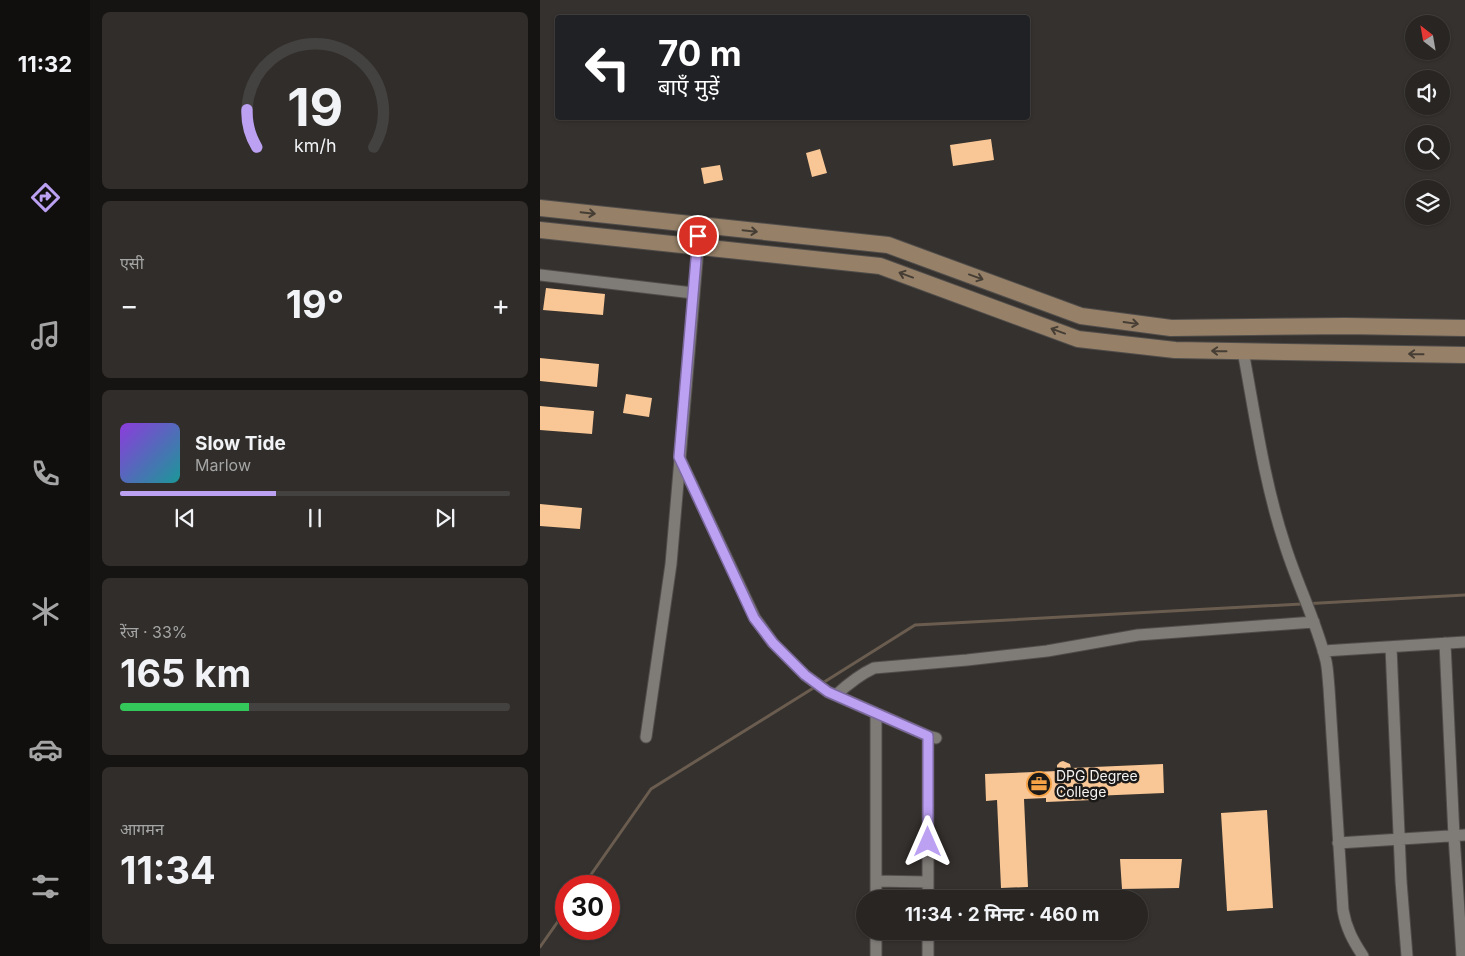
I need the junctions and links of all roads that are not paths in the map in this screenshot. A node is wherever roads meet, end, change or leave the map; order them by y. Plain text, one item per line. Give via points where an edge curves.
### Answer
1 (540, 208) edge
2 (700, 226) junction
3 (540, 230) edge
4 (697, 247) junction
5 (540, 275) edge
6 (693, 293) junction
7 (1018, 293) junction
8 (1012, 314) junction
9 (1465, 328) edge
10 (1243, 351) junction
11 (1465, 355) edge
12 (679, 457) junction
13 (1314, 622) junction
14 (1465, 642) edge
15 (1445, 643) junction
16 (1390, 647) junction
17 (1323, 651) junction
18 (832, 694) junction
19 (876, 713) junction
20 (646, 737) dead end
21 (1460, 836) edge
22 (1399, 840) junction
23 (1338, 843) junction
24 (876, 881) junction
25 (928, 882) junction
26 (876, 890) edge
27 (928, 890) edge
28 (876, 940) edge
29 (928, 940) edge
30 (876, 956) edge
31 (928, 956) edge
32 (1363, 956) edge
33 (1407, 956) edge
34 (1462, 956) edge

1 -> 2 main road
2 - 4 street
2 -> 7 main road via 888,245
3 - 4 main road
4 - 6 street
8 -> 4 main road via 880,266
5 - 6 street
6 - 12 street
7 - 8 main road
7 -> 9 main road via 1081,316 1171,328
10 -> 8 main road via 1175,350 1078,338
11 -> 10 main road
10 - 13 street via 1275,511
12 - 18 street via 754,618 773,643 805,675
12 - 20 street via 670,564
13 - 17 street
13 - 18 street via 1138,635 1047,651 874,668
14 - 15 street
15 - 16 street
15 - 21 street
16 - 17 street
16 - 22 street
17 - 23 street via 1329,688
18 - 19 street
19 - 24 street
19 - 25 street via 932,736
21 - 22 street
21 - 34 street
22 - 23 street
22 - 33 street
23 - 32 street via 1346,925
24 - 25 street
24 - 26 street
25 - 27 street
28 - 30 street
29 - 31 street

